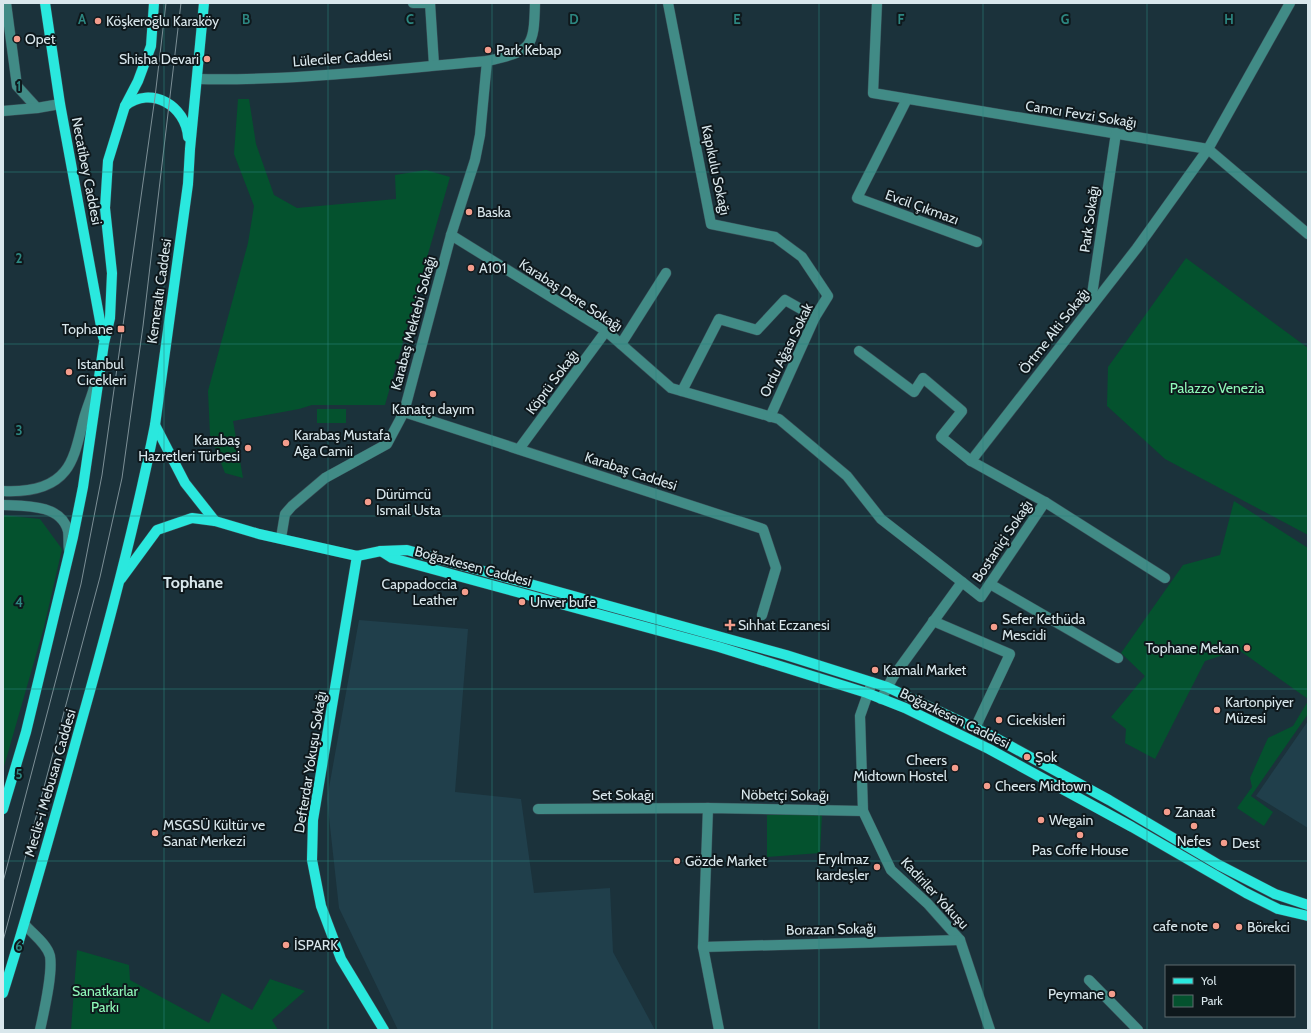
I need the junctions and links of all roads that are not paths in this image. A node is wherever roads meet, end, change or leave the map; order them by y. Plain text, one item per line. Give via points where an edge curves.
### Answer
1 (6, 3) edge
2 (45, 3) edge
3 (154, 3) edge
4 (204, 3) edge
5 (413, 3) edge
6 (430, 3) edge
7 (535, 3) edge
8 (668, 3) edge
9 (878, 3) edge
10 (1290, 3) edge
11 (487, 61) junction
12 (434, 65) junction
13 (198, 79) junction
14 (907, 99) junction
15 (60, 104) junction
16 (125, 106) junction
17 (37, 108) junction
18 (3, 111) edge
19 (1116, 134) junction
20 (190, 149) junction
21 (1208, 149) junction
22 (1308, 234) edge
23 (451, 235) junction
24 (977, 242) dead end
25 (666, 273) dead end
26 (828, 296) joint
27 (1090, 309) junction
28 (815, 318) junction
29 (606, 331) junction
30 (104, 343) junction
31 (621, 344) junction
32 (858, 351) dead end
33 (682, 392) junction
34 (404, 412) junction
35 (770, 417) junction
36 (155, 424) junction
37 (519, 449) junction
38 (971, 461) junction
39 (3, 491) edge
40 (1045, 502) junction
41 (3, 505) edge
42 (215, 521) junction
43 (281, 538) junction
44 (381, 551) junction
45 (69, 555) junction
46 (357, 556) junction
47 (1165, 578) dead end
48 (121, 579) junction
49 (962, 582) junction
50 (990, 584) junction
51 (762, 615) dead end
52 (933, 622) junction
53 (1118, 658) dead end
54 (872, 682) junction
55 (887, 687) junction
56 (867, 693) junction
57 (881, 698) junction
58 (975, 728) junction
59 (708, 808) junction
60 (3, 809) edge
61 (538, 809) dead end
62 (863, 811) junction
63 (1308, 905) edge
64 (1308, 916) edge
65 (25, 925) junction
66 (960, 940) junction
67 (703, 947) junction
68 (1089, 980) dead end
69 (3, 993) edge
70 (40, 1030) edge
71 (384, 1030) edge
72 (719, 1030) edge
73 (990, 1030) edge
74 (1138, 1030) edge

1 - 17 street via 17,86
2 - 15 main road, Necatibey Caddesi
3 - 16 main road via 151,46
4 - 13 main road, Kemeraltı Caddesi
5 - 6 street
6 - 12 street
7 - 11 street, Lüleciler Caddesi via 535,28 532,40 525,50
8 - 26 street, Kapıkulu Sokağı via 711,224 775,237 802,257
9 - 14 street, Camcı Fevzi Sokağı via 873,93
10 - 21 street
11 - 12 street, Lüleciler Caddesi
11 - 23 street, Karabaş Mektebi Sokağı via 475,160
12 - 13 street, Lüleciler Caddesi via 230,80
13 - 20 main road, Kemeraltı Caddesi
14 - 19 street, Camcı Fevzi Sokağı
14 - 24 street, Evcil Çıkmazı via 858,198
15 - 17 street
15 - 30 main road, Necatibey Caddesi
16 - 20 main road via 140,99 155,97 170,104 184,119
16 - 30 main road via 109,151 106,177 105,208 112,273 110,318
17 - 18 street
19 - 21 street, Camcı Fevzi Sokağı
19 - 27 street, Park Sokağı
20 - 36 main road, Kemeraltı Caddesi via 188,184
21 - 22 street
21 - 27 street, Örtme Alti Sokağı
23 - 29 street, Karabaş Dere Sokağı
23 - 34 street, Karabaş Mektebi Sokağı
25 - 31 street
26 - 28 street, Ordu Ağası Sokak
27 - 38 street, Örtme Alti Sokağı
28 - 33 street via 785,300 757,330 719,319
28 - 35 street, Ordu Ağası Sokak
29 - 31 street, Karabaş Dere Sokağı
29 - 37 street, Köprü Sokağı
30 - 39 street via 76,449 65,471 40,488 17,492
30 - 45 main road via 83,487
31 - 33 street, Karabaş Dere Sokağı via 671,388
32 - 38 street via 914,392 923,378 962,411 941,437
33 - 35 street, Karabaş Dere Sokağı
34 - 37 street, Karabaş Caddesi
34 - 43 street, Karabaş Mektebi Sokağı via 387,444 324,478 292,506 286,514
35 - 49 street, Karabaş Dere Sokağı via 779,419 847,476 881,519
36 - 42 main road via 185,483
36 - 48 main road, Kemeraltı Caddesi
37 - 51 street, Karabaş Caddesi via 763,529 776,568
38 - 40 street
40 - 47 street
40 - 50 street, Bostaniçi Sokağı
41 - 45 street via 43,508 53,513 68,531
42 - 43 main road, Boğazkesen Caddesi
42 - 48 main road, Boğazkesen Caddesi via 192,518 157,530
43 - 46 main road, Boğazkesen Caddesi
44 - 46 main road, Boğazkesen Caddesi
44 - 54 main road, Boğazkesen Caddesi via 407,550 786,655
44 - 56 main road, Boğazkesen Caddesi via 392,558 719,647
45 - 60 main road via 26,732
46 - 71 main road, Defterdar Yokuşu Sokağı via 313,820 312,860 321,906 341,959
48 - 65 main road, Meclis-i Mebusan Caddesi
49 - 50 street, Bostaniçi Sokağı via 981,597
49 - 52 street, Bostaniçi Sokağı
50 - 53 street
52 - 55 street, Bostaniçi Sokağı
52 - 58 street via 1010,654
54 - 55 main road, Boğazkesen Caddesi
54 - 56 street, Kadiriler Yokuşu
55 - 57 street, Bostaniçi Sokağı
55 - 58 main road, Boğazkesen Caddesi
56 - 57 main road, Boğazkesen Caddesi
56 - 62 street, Kadiriler Yokuşu via 860,716
57 - 64 main road, Boğazkesen Caddesi via 989,749 1246,893 1278,909
58 - 63 main road, Boğazkesen Caddesi via 1109,800 1218,865 1275,894
59 - 61 street, Set Sokağı
59 - 62 street, Nöbetçi Sokağı
59 - 67 street
62 - 66 street, Kadiriler Yokuşu via 891,870 928,904
65 - 69 main road, Meclis-i Mebusan Caddesi
65 - 70 street via 50,956 50,972
66 - 67 street, Borazan Sokağı
66 - 73 street, Kadiriler Yokuşu
67 - 72 street
68 - 74 street

